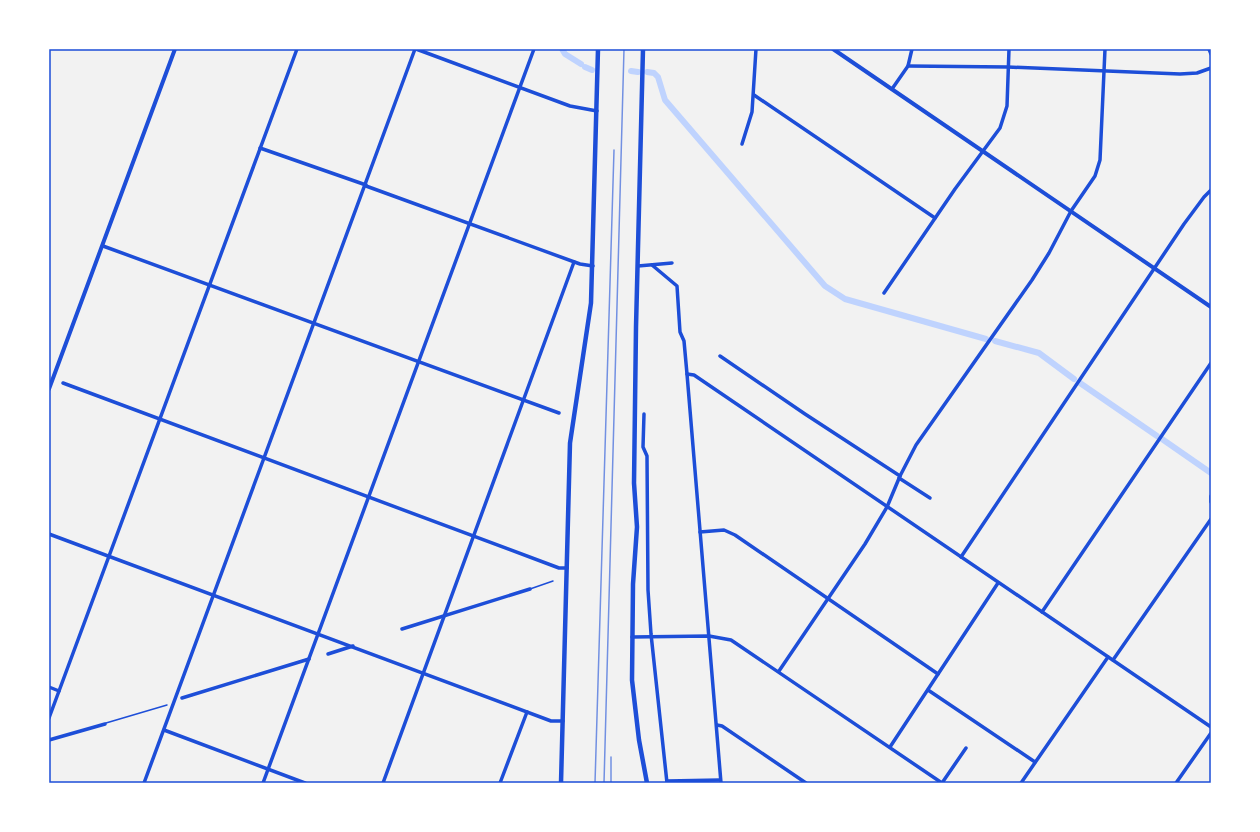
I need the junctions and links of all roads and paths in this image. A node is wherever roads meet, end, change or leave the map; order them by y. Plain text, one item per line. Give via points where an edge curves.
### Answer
1 (175, 49) edge
2 (297, 49) edge
3 (416, 49) edge
4 (534, 49) edge
5 (598, 49) edge
6 (643, 49) edge
7 (756, 49) edge
8 (832, 49) edge
9 (912, 49) edge
10 (1009, 49) edge
11 (1105, 49) edge
12 (1209, 49) edge
13 (1211, 54) edge
14 (908, 66) junction
15 (1008, 67) junction
16 (1211, 68) edge
17 (1104, 71) junction
18 (520, 88) junction
19 (892, 89) junction
20 (754, 95) junction
21 (597, 111) junction
22 (742, 144) dead end
23 (260, 148) junction
24 (983, 151) junction
25 (366, 186) junction
26 (1211, 190) edge
27 (1071, 211) junction
28 (936, 218) junction
29 (470, 225) junction
30 (103, 246) junction
31 (574, 262) junction
32 (672, 263) dead end
33 (652, 265) junction
34 (593, 266) junction
35 (638, 266) junction
36 (1155, 268) junction
37 (210, 284) junction
38 (884, 293) dead end
39 (1211, 307) edge
40 (314, 324) junction
41 (720, 356) dead end
42 (419, 362) junction
43 (1211, 363) edge
44 (687, 374) junction
45 (51, 380) edge
46 (63, 383) dead end
47 (49, 389) edge
48 (524, 400) junction
49 (558, 413) dead end
50 (644, 414) dead end
51 (160, 419) junction
52 (264, 458) junction
53 (900, 477) junction
54 (1211, 496) edge
55 (369, 497) junction
56 (930, 498) dead end
57 (1211, 502) edge
58 (887, 507) junction
59 (1211, 519) edge
60 (700, 532) junction
61 (49, 534) edge
62 (473, 536) junction
63 (109, 556) junction
64 (961, 557) junction
65 (567, 568) junction
66 (553, 581) dead end
67 (998, 583) junction
68 (530, 589) joint
69 (214, 595) junction
70 (828, 599) junction
71 (1042, 612) junction
72 (444, 616) junction
73 (402, 629) dead end
74 (319, 633) junction
75 (651, 636) junction
76 (709, 636) junction
77 (632, 637) junction
78 (352, 646) junction
79 (328, 654) dead end
80 (1108, 657) junction
81 (309, 659) junction
82 (1112, 660) junction
83 (779, 671) junction
84 (422, 673) junction
85 (938, 674) junction
86 (49, 687) edge
87 (928, 690) junction
88 (59, 691) junction
89 (182, 698) dead end
90 (167, 705) dead end
91 (526, 712) junction
92 (49, 718) edge
93 (563, 721) junction
94 (105, 724) joint
95 (717, 726) junction
96 (1211, 727) edge
97 (164, 730) junction
98 (1211, 733) edge
99 (49, 740) edge
100 (890, 747) junction
101 (966, 748) dead end
102 (1035, 762) junction
103 (268, 769) junction
104 (720, 781) edge
105 (667, 782) edge
106 (144, 783) edge
107 (263, 783) edge
108 (305, 783) edge
109 (383, 783) edge
110 (500, 783) edge
111 (561, 783) edge
112 (647, 783) edge
113 (806, 783) edge
114 (942, 783) edge
115 (1021, 783) edge
116 (1176, 783) edge

1 - 30 street
2 - 23 street
3 - 18 street
3 - 25 street
4 - 18 street
5 - 21 main road
6 - 35 main road
7 - 20 street
8 - 19 street
9 - 14 street
10 - 15 street
11 - 17 street
12 - 13 street
14 - 15 street
14 - 19 street
15 - 17 street
15 - 24 street via 1007,106 1004,117 1000,128
16 - 17 street via 1197,73 1180,74
17 - 27 street via 1100,160 1094,176
18 - 21 street via 570,106
18 - 29 street
19 - 24 street
20 - 22 street via 752,112
20 - 28 street
21 - 34 main road
23 - 25 street
23 - 37 street
24 - 27 street
24 - 28 street
25 - 29 street
25 - 40 street
26 - 36 street via 1184,224
27 - 36 street
27 - 53 street via 1032,280 919,440
28 - 38 street
29 - 31 street
29 - 42 street
30 - 37 street
30 - 45 street
31 - 34 street
31 - 48 street
32 - 33 street
33 - 35 street
33 - 44 street via 677,286
34 - 65 main road via 590,315 570,443
35 - 77 main road via 634,483 637,527
36 - 39 street
36 - 64 street
37 - 40 street
37 - 51 street
40 - 42 street
40 - 52 street
41 - 53 street
42 - 48 street
42 - 55 street
43 - 71 street
44 - 58 street via 694,375
44 - 60 street
45 - 47 street
46 - 51 street
48 - 49 street
48 - 62 street
50 - 75 street via 643,447 647,456
51 - 52 street
51 - 63 street
52 - 55 street
52 - 69 street
53 - 56 street
53 - 58 street
54 - 57 street
55 - 62 street
55 - 74 street
58 - 64 street
58 - 70 street
59 - 82 street
60 - 70 street via 730,532
60 - 76 street
61 - 63 street
62 - 65 street via 559,568
62 - 72 street
63 - 69 street
63 - 88 street
64 - 67 street
65 - 93 main road
66 - 68 lane
67 - 71 street
67 - 85 street
68 - 72 street
69 - 74 street
69 - 97 street
70 - 83 street
70 - 85 street
71 - 80 street
72 - 73 street
72 - 84 street
74 - 78 street
74 - 81 street
75 - 76 street
75 - 77 street
75 - 105 street
76 - 83 street via 731,640
76 - 95 street
77 - 112 main road via 632,680
78 - 79 street
78 - 84 street
80 - 82 street
80 - 102 street
81 - 89 street
81 - 103 street
82 - 96 street
83 - 100 street
84 - 91 street
84 - 109 street
85 - 87 street
86 - 88 street
87 - 100 street
87 - 102 street
88 - 92 street
90 - 94 lane
91 - 93 street via 551,721
91 - 110 street
93 - 111 main road
94 - 99 street
95 - 104 street
95 - 113 street via 722,726
97 - 103 street
97 - 106 street
98 - 116 street
100 - 114 street
101 - 114 street
102 - 115 street
103 - 107 street
103 - 108 street
104 - 105 street

